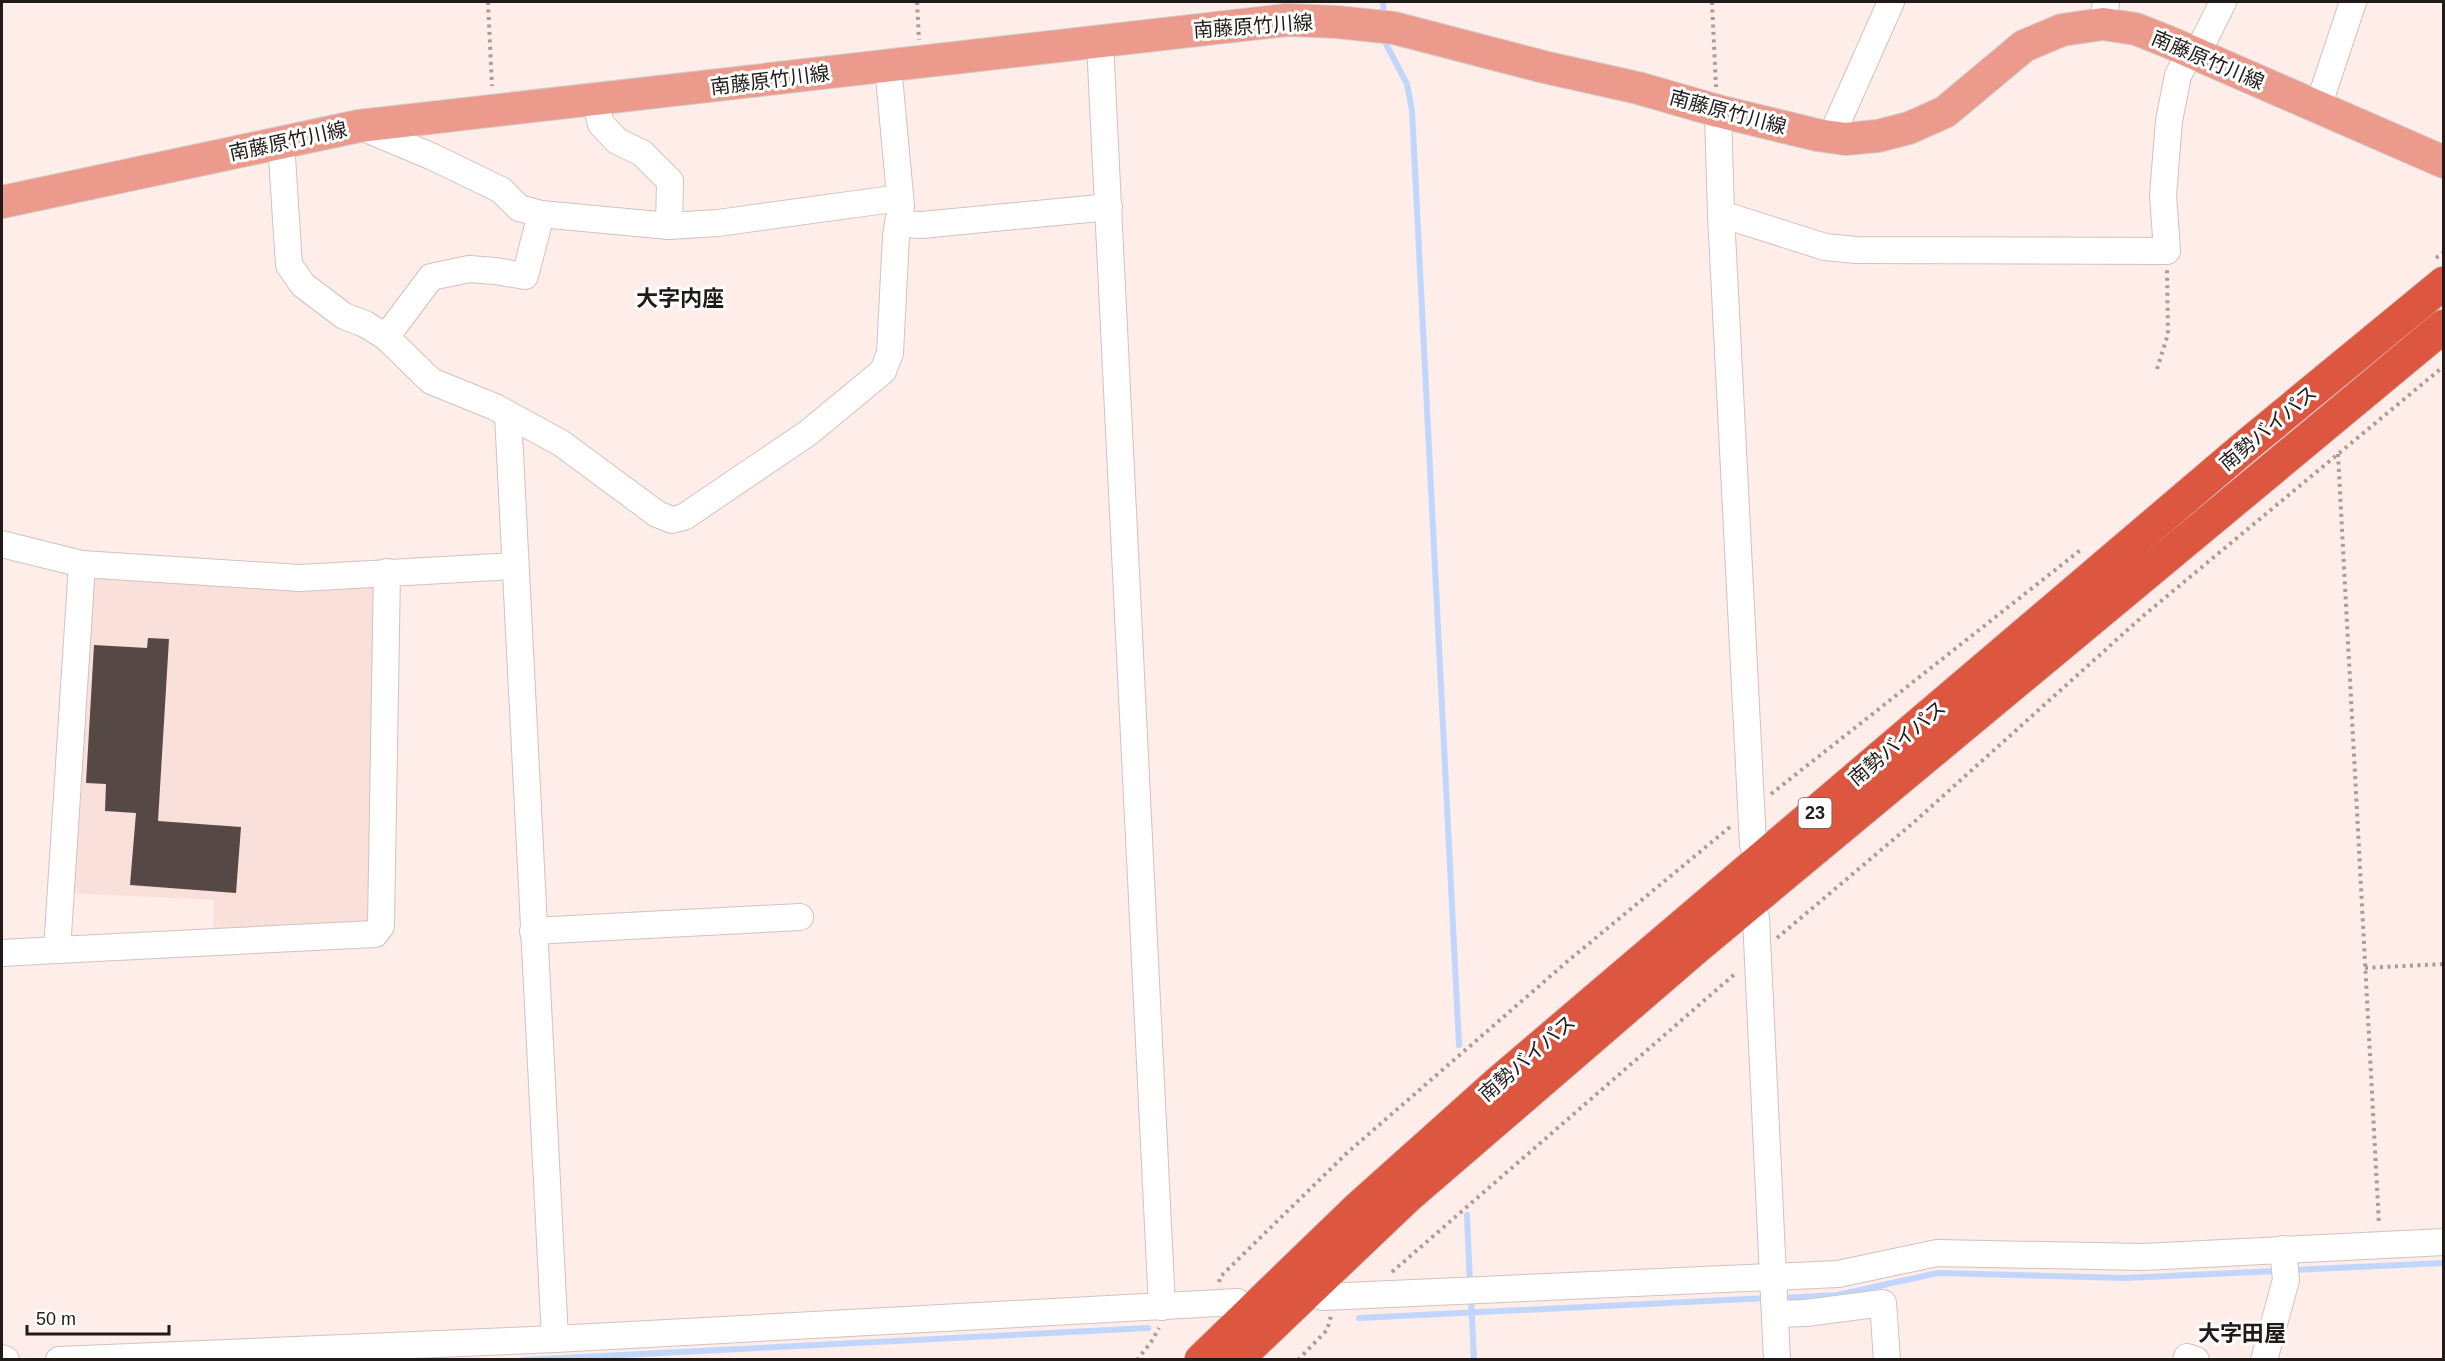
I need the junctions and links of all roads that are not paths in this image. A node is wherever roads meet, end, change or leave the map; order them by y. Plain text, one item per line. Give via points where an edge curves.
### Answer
1 (1892, 2) edge
2 (2223, 2) edge
3 (2353, 2) edge
4 (2104, 13) edge
5 (1100, 43) junction
6 (2191, 52) junction
7 (888, 66) junction
8 (595, 100) junction
9 (2318, 107) junction
10 (1718, 111) junction
11 (359, 126) junction
12 (1831, 137) junction
13 (281, 142) junction
14 (2444, 162) edge
15 (900, 198) junction
16 (2, 202) edge
17 (1109, 207) junction
18 (541, 214) junction
19 (1721, 214) junction
20 (898, 224) junction
21 (669, 226) junction
22 (2439, 271) edge
23 (2444, 327) edge
24 (386, 337) junction
25 (508, 415) junction
26 (2, 544) edge
27 (82, 564) junction
28 (514, 566) junction
29 (387, 573) junction
30 (1753, 844) dead end
31 (800, 917) dead end
32 (1756, 918) dead end
33 (533, 931) junction
34 (57, 950) junction
35 (2, 953) edge
36 (2444, 1242) edge
37 (2284, 1263) junction
38 (1774, 1296) junction
39 (1328, 1297) road end
40 (1226, 1303) road end
41 (1162, 1307) junction
42 (555, 1339) junction
43 (59, 1359) edge
44 (1201, 1359) edge
45 (1236, 1359) edge
46 (1777, 1359) edge
47 (1887, 1359) edge
48 (2186, 1359) edge
49 (2196, 1359) edge
50 (2264, 1359) edge

1 - 12 street
2 - 6 street via 2202,44
3 - 9 street
4 - 6 main road, 南藤原竹川線
4 - 12 main road, 南藤原竹川線 via 2024,46 1945,112 1878,136
5 - 7 main road, 南藤原竹川線
5 - 10 main road, 南藤原竹川線 via 1287,20 1386,27
5 - 17 street
6 - 9 main road, 南藤原竹川線
6 - 19 street via 2178,75 2169,121 2163,195 2167,251 1856,250 1825,247
7 - 8 main road, 南藤原竹川線
7 - 15 street
8 - 11 main road, 南藤原竹川線
8 - 21 street via 601,124 617,141 642,153 670,181
9 - 14 main road, 南藤原竹川線
10 - 12 main road, 南藤原竹川線
10 - 19 street
11 - 13 main road, 南藤原竹川線
11 - 18 street via 433,157 501,190 519,208
13 - 16 main road, 南藤原竹川線
13 - 24 street via 289,265 303,285 344,316
15 - 20 street
15 - 21 street
17 - 20 street
17 - 41 street
18 - 21 street
18 - 24 street via 525,276 469,269 431,277
19 - 30 street
20 - 25 street via 890,353 883,371 808,433 684,517 672,520 657,514 561,443
22 - 44 highway, 南勢バイパス / 23 via 2247,445 1500,1080 1357,1209
23 - 45 highway, 南勢バイパス / 23 via 1688,955 1407,1197
24 - 25 street via 431,381
25 - 28 street
26 - 27 street
27 - 29 street via 300,578
27 - 34 street
28 - 29 street
28 - 33 street
29 - 34 street via 381,926 375,934
31 - 33 street
32 - 38 street
33 - 42 street
34 - 35 street
36 - 37 street via 2380,1245
37 - 38 street via 1937,1253 1838,1274
37 - 50 street
38 - 39 street via 1471,1291
38 - 46 street
38 - 47 street via 1806,1313 1882,1303
40 - 41 street
41 - 42 street
42 - 43 street
48 - 49 street

